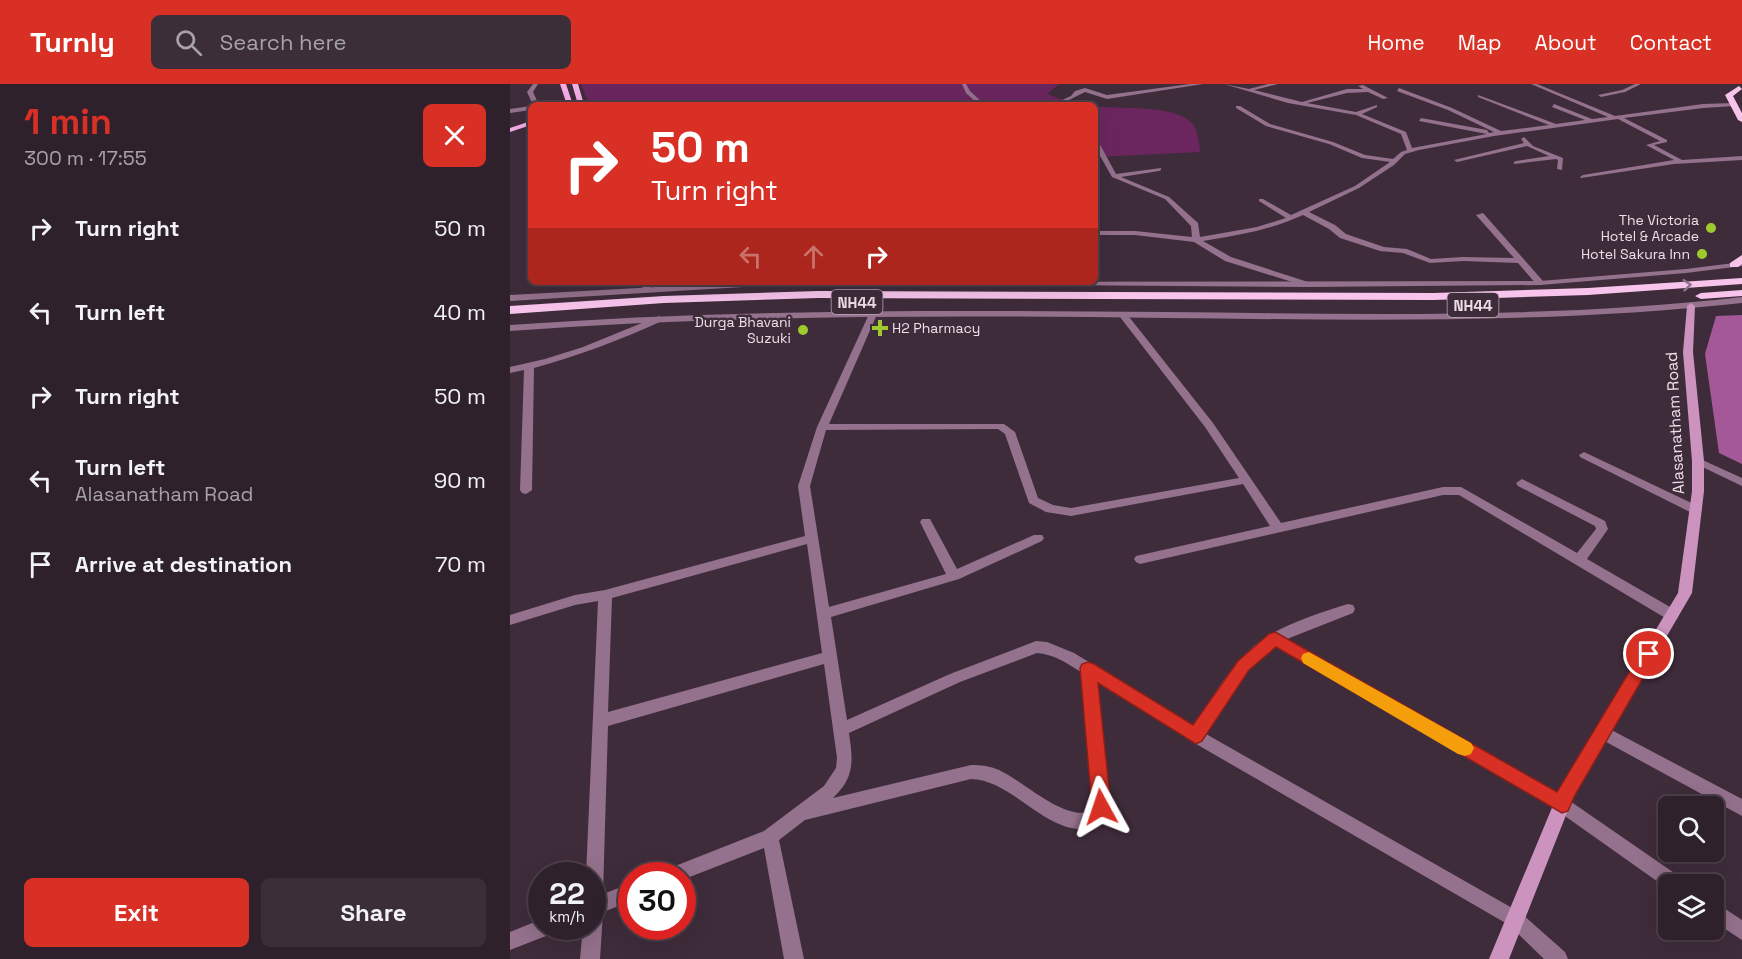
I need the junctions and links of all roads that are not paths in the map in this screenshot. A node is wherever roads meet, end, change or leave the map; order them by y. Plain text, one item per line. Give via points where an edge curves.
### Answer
1 (536, 84) edge
2 (563, 84) edge
3 (575, 84) edge
4 (964, 84) edge
5 (1134, 84) edge
6 (1201, 84) edge
7 (1226, 84) edge
8 (1276, 84) edge
9 (1533, 84) edge
10 (1639, 84) edge
11 (1727, 84) edge
12 (1360, 86) dead end
13 (1740, 88) edge
14 (1248, 90) junction
15 (1368, 90) junction
16 (1399, 90) dead end
17 (1152, 92) junction
18 (1601, 95) dead end
19 (1480, 96) dead end
20 (1385, 98) dead end
21 (535, 102) edge
22 (569, 102) edge
23 (579, 102) edge
24 (979, 102) edge
25 (1061, 102) edge
26 (1299, 103) junction
27 (1735, 104) edge
28 (1375, 106) dead end
29 (1554, 106) dead end
30 (528, 108) edge
31 (1238, 108) dead end
32 (510, 111) edge
33 (1357, 114) junction
34 (1618, 119) junction
35 (1420, 120) dead end
36 (1742, 120) edge
37 (528, 122) edge
38 (1593, 122) junction
39 (1557, 126) junction
40 (510, 128) edge
41 (1512, 133) junction
42 (1497, 134) junction
43 (1528, 144) junction
44 (1098, 147) edge
45 (1410, 150) junction
46 (1558, 157) junction
47 (1742, 158) edge
48 (1457, 160) dead end
49 (1394, 161) junction
50 (1680, 162) junction
51 (1516, 163) dead end
52 (1159, 169) dead end
53 (1560, 169) dead end
54 (1114, 176) junction
55 (1583, 177) dead end
56 (1261, 200) dead end
57 (1303, 212) junction
58 (1480, 214) dead end
59 (1291, 218) junction
60 (1098, 232) edge
61 (1196, 240) junction
62 (1521, 261) junction
63 (1739, 262) edge
64 (1742, 281) edge
65 (1098, 283) edge
66 (1540, 283) junction
67 (683, 285) edge
68 (1308, 285) junction
69 (647, 286) edge
70 (1742, 293) edge
71 (510, 298) edge
72 (1742, 300) edge
73 (1691, 306) junction
74 (510, 310) edge
75 (874, 312) junction
76 (1123, 315) junction
77 (510, 317) edge
78 (658, 319) junction
79 (510, 328) edge
80 (529, 366) junction
81 (510, 370) edge
82 (822, 427) junction
83 (1584, 455) dead end
84 (1698, 461) junction
85 (1246, 480) junction
86 (1742, 482) edge
87 (1522, 483) dead end
88 (526, 490) dead end
89 (1696, 510) junction
90 (926, 522) dead end
91 (1278, 528) junction
92 (812, 538) junction
93 (1038, 538) dead end
94 (1140, 559) dead end
95 (1579, 560) junction
96 (954, 576) junction
97 (605, 595) junction
98 (1348, 609) dead end
99 (823, 614) junction
100 (1672, 615) junction
101 (510, 620) edge
102 (1275, 639) junction
103 (830, 657) junction
104 (1088, 668) junction
105 (601, 721) junction
106 (840, 729) junction
107 (1602, 732) junction
108 (1196, 736) junction
109 (1562, 804) junction
110 (1742, 808) edge
111 (799, 814) junction
112 (770, 837) junction
113 (595, 862) edge
114 (696, 866) edge
115 (1661, 874) edge
116 (1724, 918) edge
117 (1515, 919) junction
118 (1742, 931) edge
119 (528, 934) edge
120 (591, 940) edge
121 (510, 941) edge
122 (590, 959) edge
123 (794, 959) edge
124 (1499, 959) edge
125 (1558, 959) edge

1 - 21 street via 530,92
2 - 22 main road
3 - 23 main road
4 - 24 street
5 - 17 street
6 - 17 street
7 - 14 street
8 - 14 street
9 - 34 street
10 - 18 street
11 - 13 highway
12 - 15 street
13 - 27 highway
14 - 26 street
15 - 20 street
15 - 26 street
16 - 42 street via 1450,109
17 - 25 street via 1107,97 1085,90
19 - 39 street
26 - 33 street
27 - 34 street
27 - 36 highway
28 - 33 street
29 - 38 street
30 - 32 street
31 - 49 street via 1268,125 1364,157
33 - 45 street via 1404,133
34 - 38 street
34 - 50 street via 1665,141 1649,145
35 - 42 street
37 - 40 main road
38 - 39 street
39 - 41 street
41 - 42 street
41 - 43 street
42 - 45 street
43 - 46 street
43 - 48 street
44 - 54 street
45 - 49 street
46 - 51 street
46 - 53 street
47 - 50 street
49 - 57 street via 1357,187
50 - 55 street
52 - 54 street
54 - 61 street via 1167,198 1195,225
56 - 59 street
57 - 59 street
57 - 62 street via 1343,236 1430,261
58 - 62 street
59 - 61 street via 1257,229
60 - 61 street via 1135,232
61 - 68 street via 1228,259
62 - 66 street
63 - 66 street
74 -> 64 highway, NH44 via 768,294 1518,295
65 - 68 street
66 - 68 street
67 - 69 street
69 - 71 street
70 - 77 highway, NH44 via 1494,305 725,303
72 - 73 street
73 - 76 street via 1596,313 1421,316
73 - 84 main road, Alasanatham Road via 1688,352
75 - 76 street
75 - 78 street
75 - 82 street
76 - 85 street via 1209,425
78 - 79 street
78 - 80 street via 606,343
80 - 81 street
80 - 88 street
82 - 85 street via 1000,426 1010,432 1033,500 1060,512
82 - 92 street via 804,486
83 - 89 street
84 - 86 street
84 - 89 main road, Alasanatham Road
85 - 91 street
87 - 95 street via 1601,524 1602,529
89 - 100 main road, Alasanatham Road via 1685,593
90 - 96 street
91 - 94 street
91 - 95 street via 1452,490 1461,491
92 - 97 street
92 - 99 street
93 - 96 street
95 - 100 street
96 - 99 street
97 - 101 street
97 - 105 street
98 - 102 street
99 - 103 street
100 - 107 main road, Alasanatham Road
102 - 108 street via 1244,665
102 - 109 street
103 - 105 street
103 - 106 street
104 - 106 street via 1047,648 1036,647
104 - 108 street
104 - 111 street via 1101,807 1100,813 1088,822 1079,823 1053,811 989,774 971,772
105 - 113 street
106 - 111 street via 844,770 830,790
107 - 109 main road, Alasanatham Road
107 - 110 street
108 - 117 street
109 - 115 street
109 - 117 main road, Alasanatham Road
111 - 112 street
112 - 114 street
112 - 123 street
116 - 118 street
117 - 124 main road, Alasanatham Road
117 - 125 street
119 - 121 street
120 - 122 street

